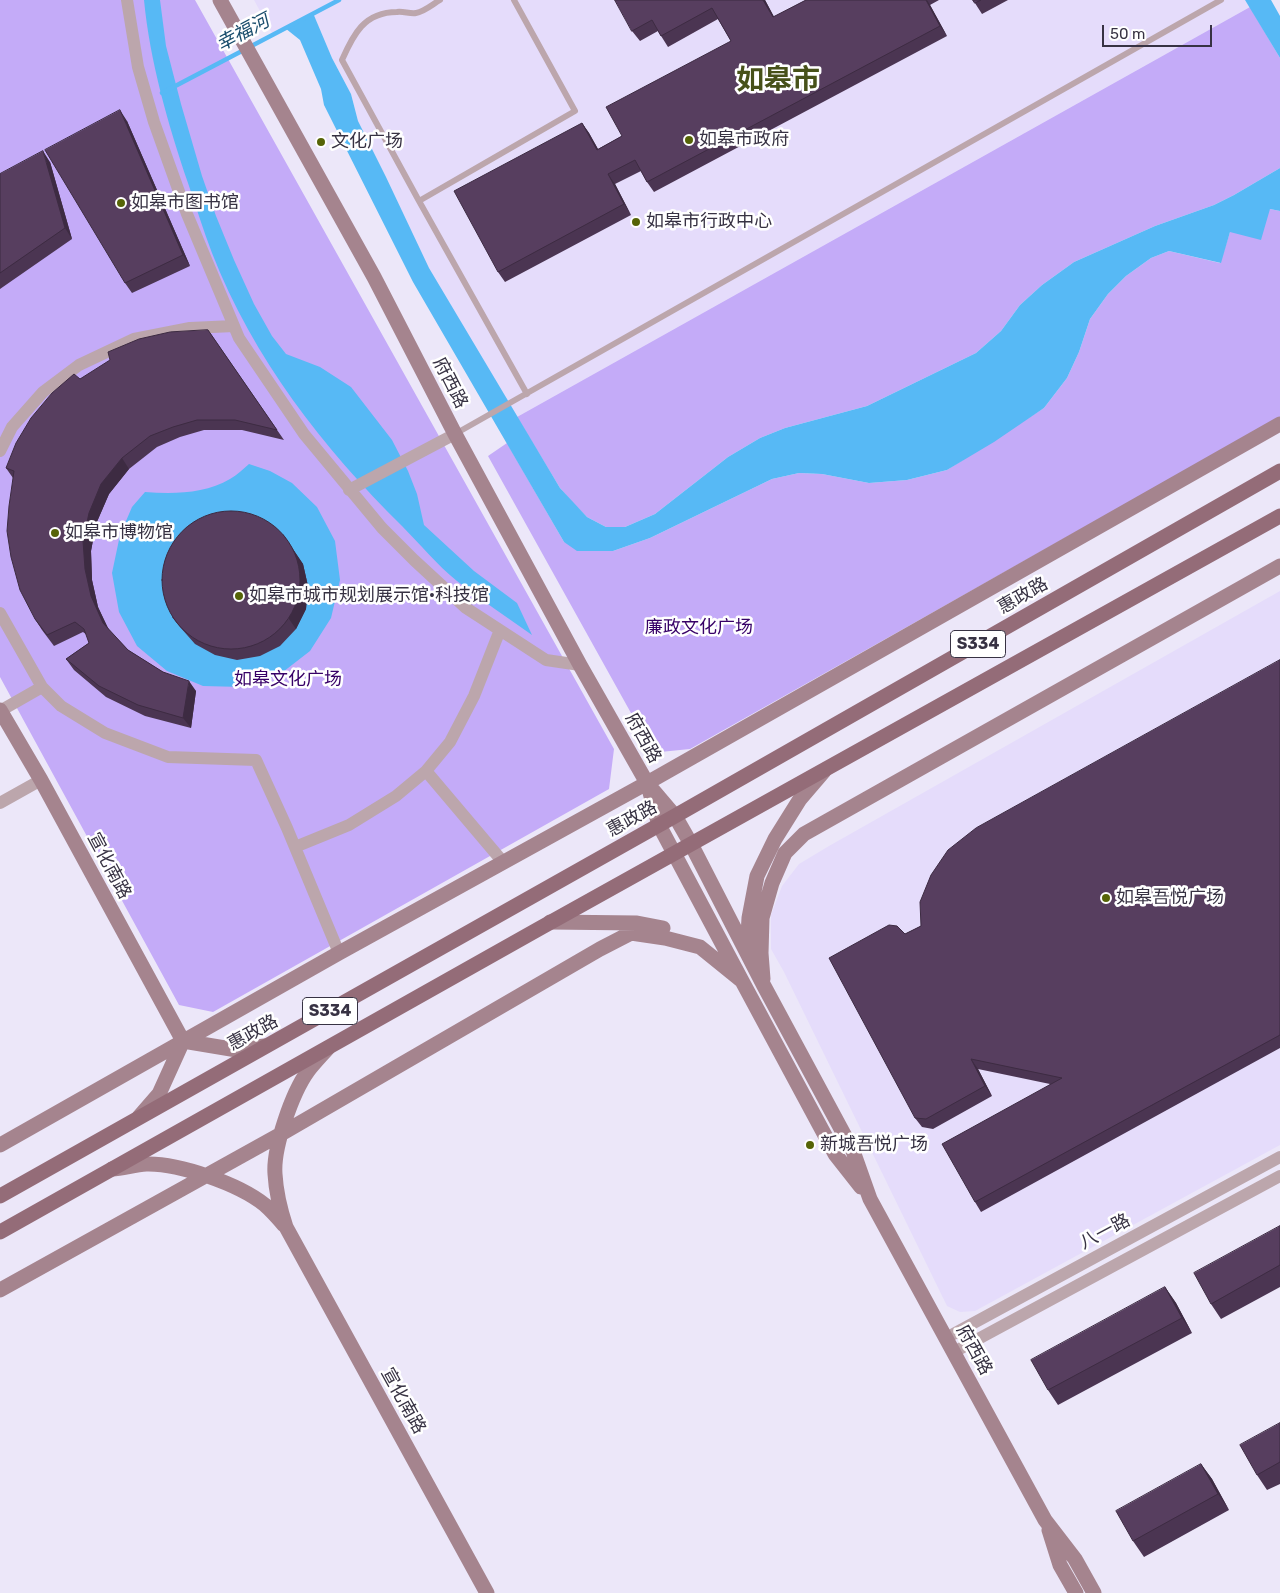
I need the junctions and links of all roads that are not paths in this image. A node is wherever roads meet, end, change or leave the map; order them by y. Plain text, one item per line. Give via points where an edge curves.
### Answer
1 (127, 0) edge
2 (220, 0) edge
3 (440, 0) edge
4 (514, 0) edge
5 (1206, 0) edge
6 (1221, 0) edge
7 (1210, 7) junction
8 (419, 201) junction
9 (234, 326) junction
10 (526, 394) junction
11 (1280, 424) edge
12 (455, 434) junction
13 (0, 451) edge
14 (1280, 471) edge
15 (349, 490) junction
16 (1280, 516) edge
17 (1280, 566) edge
18 (0, 613) edge
19 (500, 630) junction
20 (580, 665) junction
21 (42, 687) junction
22 (0, 710) edge
23 (426, 771) junction
24 (824, 771) junction
25 (41, 780) junction
26 (647, 783) junction
27 (0, 803) edge
28 (675, 816) junction
29 (659, 825) junction
30 (691, 844) junction
31 (295, 847) junction
32 (674, 854) junction
33 (504, 862) junction
34 (550, 922) junction
35 (339, 953) junction
36 (747, 954) junction
37 (730, 957) junction
38 (742, 981) junction
39 (764, 986) junction
40 (183, 1041) junction
41 (268, 1046) junction
42 (328, 1048) junction
43 (136, 1120) junction
44 (281, 1134) junction
45 (0, 1145) edge
46 (1280, 1157) edge
47 (110, 1169) junction
48 (204, 1175) junction
49 (1280, 1176) edge
50 (0, 1196) edge
51 (870, 1199) junction
52 (286, 1227) junction
53 (0, 1232) edge
54 (0, 1290) edge
55 (946, 1338) junction
56 (954, 1352) junction
57 (1045, 1520) junction
58 (487, 1593) edge
59 (1076, 1593) edge
60 (1094, 1593) edge

1 - 9 street via 138,67 154,122 187,214
2 - 12 street, 府西路 via 374,277
3 - 8 lane via 418,13 384,13 366,22 353,36 342,60
4 - 8 lane via 575,111
5 - 7 lane
6 - 7 lane
7 - 10 lane
8 - 10 lane
9 - 13 street via 190,328 134,340 79,365 42,392 12,427
9 - 15 street via 304,434
10 - 12 lane
11 - 26 street
12 - 15 street
12 - 20 street, 府西路
14 - 28 main road, 惠政路 / S334
15 - 19 street via 414,560 466,608
16 - 24 main road, S334
17 - 39 street via 804,834 785,853 762,918
18 - 21 street
19 - 20 street via 546,660
19 - 23 street via 474,696 450,742
20 - 26 street, 府西路
21 - 22 street
21 - 31 street via 62,706 105,733 168,757 256,760
22 - 25 street, 宣化南路
23 - 31 street via 396,796 349,825
23 - 33 street
24 - 30 main road, S334
24 - 36 street via 800,799 757,876 749,918
25 - 27 street
25 - 40 street, 宣化南路
26 - 28 street, 府西路
26 - 29 street, 府西路
26 - 33 street
28 - 29 main road, 惠政路 / S334
28 - 30 street, 府西路
29 - 32 street, 府西路
29 - 41 main road, 惠政路 / S334
30 - 32 main road, S334
30 - 36 street, 府西路
31 - 35 street
32 - 34 main road, S334
32 - 37 street, 府西路
33 - 35 street
34 - 37 street via 637,923 665,928 701,939
34 - 42 main road, S334
35 - 40 street
36 - 39 street, 府西路
37 - 38 street, 府西路
38 - 44 street via 700,947 631,933
38 - 51 street, 府西路 via 835,1154
39 - 51 street, 府西路 via 853,1151
40 - 41 street via 237,1050
40 - 43 street via 159,1094
40 - 45 street
41 - 43 main road, 惠政路 / S334
42 - 44 street via 307,1073
42 - 47 main road, S334
43 - 50 main road, 惠政路 / S334
44 - 48 street
44 - 52 street via 275,1172 278,1201
46 - 55 street, 八一路
47 - 48 street via 147,1164 175,1166
47 - 53 main road, S334
48 - 52 street via 265,1205
48 - 54 street
49 - 56 street, 八一路
51 - 55 street, 府西路
52 - 58 street, 宣化南路
55 - 56 street, 府西路
56 - 57 street, 府西路
57 - 59 street, 府西路 via 1060,1566
57 - 60 street, 府西路 via 1075,1559

